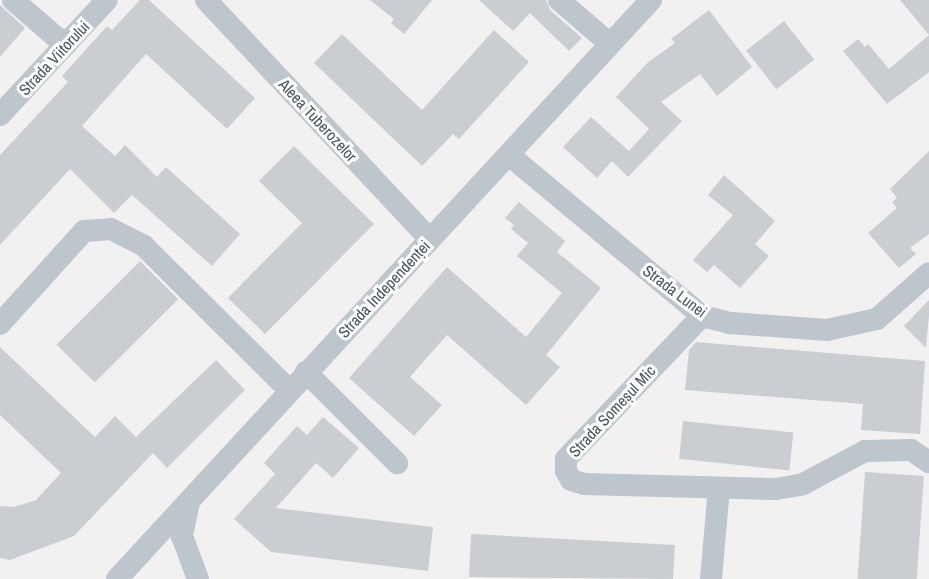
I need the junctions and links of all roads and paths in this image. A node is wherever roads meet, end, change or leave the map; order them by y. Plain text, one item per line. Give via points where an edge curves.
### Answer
1 (13, 0) edge
2 (107, 0) edge
3 (206, 0) edge
4 (559, 0) edge
5 (651, 0) edge
6 (610, 44) junction
7 (65, 45) junction
8 (0, 115) edge
9 (509, 155) junction
10 (430, 239) junction
11 (929, 273) edge
12 (702, 316) junction
13 (0, 324) edge
14 (306, 372) junction
15 (289, 390) junction
16 (926, 459) edge
17 (397, 463) dead end
18 (719, 488) junction
19 (188, 506) junction
20 (117, 579) edge
21 (198, 579) edge
22 (711, 579) edge

1 - 7 street
2 - 7 street, Strada Viitorului
3 - 10 street, Aleea Tuberozelor
4 - 6 street
5 - 6 street, Strada Independenței
6 - 9 street, Strada Independenței
7 - 8 street, Strada Viitorului
9 - 10 street, Strada Independenței
9 - 12 street, Strada Lunei
10 - 14 street, Strada Independenței
11 - 12 street, Strada Lunei via 877,319 827,330 784,329
12 - 18 street, Strada Someșul Mic via 566,459 566,471 571,480 584,484
13 - 15 street via 84,231 111,229 144,246
14 - 15 street, Strada Independenței
14 - 17 street
15 - 19 street, Strada Independenței
16 - 18 street via 911,450 865,451 803,484 777,489
18 - 22 street
19 - 20 street, Strada Independenței
19 - 21 street via 182,536

